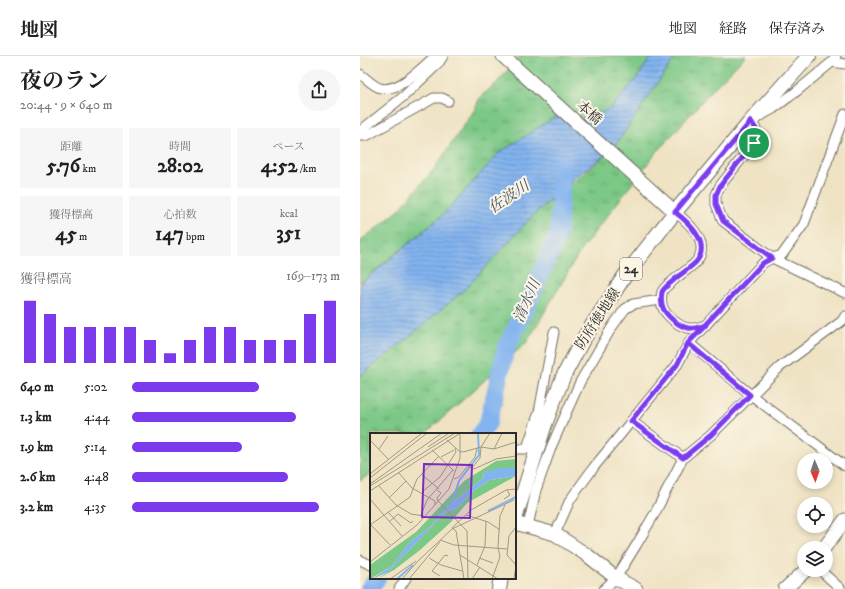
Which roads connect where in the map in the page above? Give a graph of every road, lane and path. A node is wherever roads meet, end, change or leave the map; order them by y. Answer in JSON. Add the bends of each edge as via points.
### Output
{"nodes":[{"id":1,"x":435,"y":56,"type":"edge"},
{"id":2,"x":442,"y":56,"type":"edge"},
{"id":3,"x":503,"y":56,"type":"edge"},
{"id":4,"x":809,"y":56,"type":"edge"},
{"id":5,"x":834,"y":59,"type":"edge"},
{"id":6,"x":845,"y":64,"type":"edge"},
{"id":7,"x":360,"y":74,"type":"edge"},
{"id":8,"x":448,"y":101,"type":"dead end"},
{"id":9,"x":845,"y":114,"type":"edge"},
{"id":10,"x":751,"y":121,"type":"junction"},
{"id":11,"x":360,"y":131,"type":"edge"},
{"id":12,"x":360,"y":136,"type":"edge"},
{"id":13,"x":675,"y":212,"type":"junction"},
{"id":14,"x":772,"y":258,"type":"junction"},
{"id":15,"x":845,"y":293,"type":"edge"},
{"id":16,"x":661,"y":300,"type":"junction"},
{"id":17,"x":845,"y":316,"type":"edge"},
{"id":18,"x":706,"y":325,"type":"junction"},
{"id":19,"x":554,"y":332,"type":"dead end"},
{"id":20,"x":688,"y":343,"type":"junction"},
{"id":21,"x":750,"y":395,"type":"junction"},
{"id":22,"x":631,"y":421,"type":"junction"},
{"id":23,"x":516,"y":449,"type":"edge"},
{"id":24,"x":532,"y":449,"type":"junction"},
{"id":25,"x":683,"y":458,"type":"junction"},
{"id":26,"x":845,"y":466,"type":"edge"},
{"id":27,"x":516,"y":515,"type":"edge"},
{"id":28,"x":845,"y":520,"type":"edge"},
{"id":29,"x":521,"y":525,"type":"edge"},
{"id":30,"x":555,"y":534,"type":"junction"},
{"id":31,"x":829,"y":541,"type":"edge"},
{"id":32,"x":798,"y":577,"type":"edge"},
{"id":33,"x":828,"y":577,"type":"edge"},
{"id":34,"x":616,"y":578,"type":"junction"},
{"id":35,"x":404,"y":579,"type":"edge"},
{"id":36,"x":501,"y":579,"type":"edge"},
{"id":37,"x":399,"y":589,"type":"edge"},
{"id":38,"x":499,"y":589,"type":"edge"},
{"id":39,"x":604,"y":589,"type":"edge"},
{"id":40,"x":636,"y":589,"type":"edge"},
{"id":41,"x":785,"y":589,"type":"edge"},
{"id":42,"x":841,"y":589,"type":"edge"}],
"edges":[{"from":1,"to":7,"type":"street","via":[[402,83],[388,88],[380,88]]},
{"from":2,"to":11,"type":"street","via":[[438,64],[404,96]]},
{"from":3,"to":13,"type":"street","name":"本橋"},
{"from":4,"to":10,"type":"main road","name":"防府徳地線","number":"24"},
{"from":5,"to":6,"type":"street"},
{"from":5,"to":10,"type":"street","via":[[773,109]]},
{"from":8,"to":12,"type":"street","via":[[434,98],[366,136]]},
{"from":9,"to":14,"type":"street","via":[[804,224],[782,255]]},
{"from":10,"to":13,"type":"main road","name":"防府徳地線","number":"24"},
{"from":10,"to":14,"type":"street","via":[[756,129],[754,143],[720,186],[716,204],[723,221]]},
{"from":13,"to":16,"type":"street","via":[[696,232],[700,242],[700,253],[696,261],[663,291]]},
{"from":13,"to":24,"type":"main road","name":"防府徳地線","number":"24","via":[[624,277],[582,341],[563,377]]},
{"from":14,"to":15,"type":"street"},
{"from":14,"to":18,"type":"street","via":[[763,263]]},
{"from":16,"to":18,"type":"street","via":[[664,310],[671,318],[686,328]]},
{"from":16,"to":29,"type":"street","via":[[633,304],[625,309],[612,327],[580,382]]},
{"from":17,"to":21,"type":"street","via":[[780,367]]},
{"from":18,"to":20,"type":"street"},
{"from":19,"to":24,"type":"street"},
{"from":20,"to":21,"type":"street"},
{"from":20,"to":22,"type":"street","via":[[677,365]]},
{"from":21,"to":25,"type":"street","via":[[711,435]]},
{"from":21,"to":26,"type":"street"},
{"from":22,"to":25,"type":"street"},
{"from":22,"to":30,"type":"street","via":[[570,500]]},
{"from":23,"to":24,"type":"street"},
{"from":24,"to":27,"type":"main road","name":"防府徳地線","number":"24"},
{"from":25,"to":34,"type":"street","via":[[655,513]]},
{"from":28,"to":31,"type":"street"},
{"from":29,"to":30,"type":"street"},
{"from":30,"to":34,"type":"street"},
{"from":32,"to":41,"type":"street"},
{"from":33,"to":42,"type":"street"},
{"from":34,"to":39,"type":"street"},
{"from":34,"to":40,"type":"street"},
{"from":35,"to":37,"type":"street"},
{"from":36,"to":38,"type":"main road"}]}
